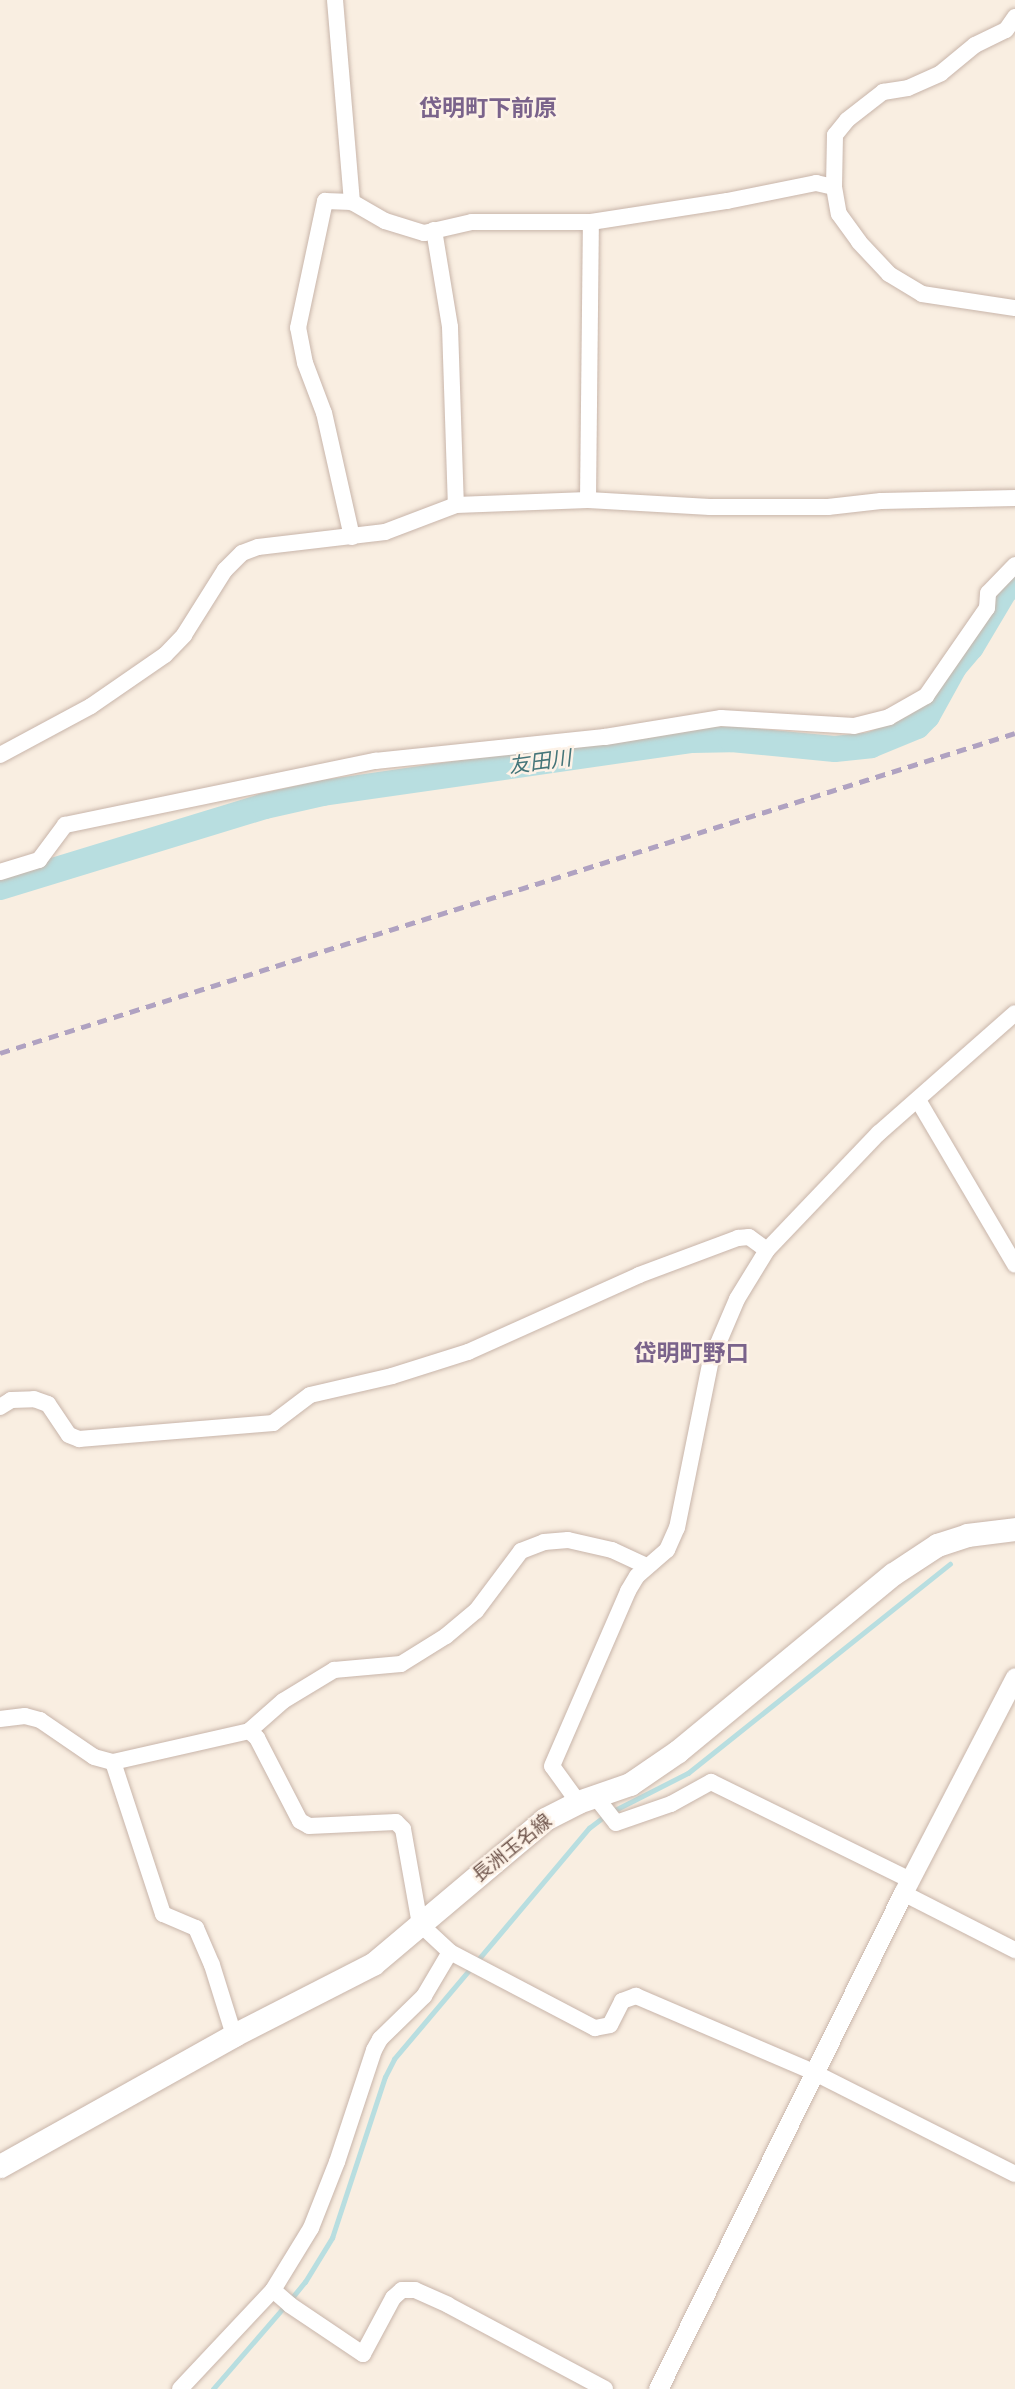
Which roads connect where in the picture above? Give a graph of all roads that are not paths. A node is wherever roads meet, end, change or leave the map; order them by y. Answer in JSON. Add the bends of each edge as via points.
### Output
{"nodes":[{"id":1,"x":335,"y":0,"type":"edge"},
{"id":2,"x":1015,"y":17,"type":"edge"},
{"id":3,"x":834,"y":187,"type":"junction"},
{"id":4,"x":352,"y":202,"type":"junction"},
{"id":5,"x":591,"y":222,"type":"junction"},
{"id":6,"x":434,"y":230,"type":"junction"},
{"id":7,"x":1015,"y":307,"type":"edge"},
{"id":8,"x":1015,"y":498,"type":"edge"},
{"id":9,"x":588,"y":500,"type":"junction"},
{"id":10,"x":456,"y":505,"type":"junction"},
{"id":11,"x":352,"y":537,"type":"junction"},
{"id":12,"x":1015,"y":565,"type":"edge"},
{"id":13,"x":0,"y":755,"type":"edge"},
{"id":14,"x":0,"y":872,"type":"edge"},
{"id":15,"x":1015,"y":1013,"type":"edge"},
{"id":16,"x":918,"y":1100,"type":"junction"},
{"id":17,"x":767,"y":1250,"type":"junction"},
{"id":18,"x":1015,"y":1265,"type":"edge"},
{"id":19,"x":0,"y":1407,"type":"edge"},
{"id":20,"x":1015,"y":1528,"type":"edge"},
{"id":21,"x":647,"y":1566,"type":"junction"},
{"id":22,"x":1015,"y":1677,"type":"edge"},
{"id":23,"x":0,"y":1719,"type":"edge"},
{"id":24,"x":249,"y":1731,"type":"junction"},
{"id":25,"x":113,"y":1762,"type":"junction"},
{"id":26,"x":598,"y":1806,"type":"junction"},
{"id":27,"x":907,"y":1886,"type":"junction"},
{"id":28,"x":419,"y":1924,"type":"junction"},
{"id":29,"x":1015,"y":1950,"type":"edge"},
{"id":30,"x":450,"y":1952,"type":"junction"},
{"id":31,"x":234,"y":2035,"type":"junction"},
{"id":32,"x":813,"y":2072,"type":"junction"},
{"id":33,"x":0,"y":2166,"type":"edge"},
{"id":34,"x":1015,"y":2174,"type":"edge"},
{"id":35,"x":282,"y":2298,"type":"junction"},
{"id":36,"x":180,"y":2389,"type":"edge"},
{"id":37,"x":605,"y":2389,"type":"edge"},
{"id":38,"x":658,"y":2389,"type":"edge"}],
"edges":[{"from":1,"to":4,"type":"street"},
{"from":2,"to":3,"type":"street","via":[[1006,30],[975,45],[941,72],[908,88],[883,92],[847,120],[835,135]]},
{"from":3,"to":5,"type":"street","via":[[816,183]]},
{"from":3,"to":7,"type":"street","via":[[839,214],[889,274],[922,293]]},
{"from":4,"to":6,"type":"street","via":[[385,221],[424,233]]},
{"from":4,"to":11,"type":"street","via":[[324,201],[298,328],[324,414]]},
{"from":5,"to":6,"type":"street","via":[[472,222]]},
{"from":5,"to":9,"type":"street"},
{"from":6,"to":10,"type":"street","via":[[450,327]]},
{"from":8,"to":9,"type":"street","via":[[828,507]]},
{"from":9,"to":10,"type":"street"},
{"from":10,"to":11,"type":"street","via":[[385,532]]},
{"from":11,"to":13,"type":"street","via":[[258,547],[242,553],[165,655],[91,706]]},
{"from":12,"to":14,"type":"street","via":[[988,593],[987,608],[926,696],[889,717],[854,726],[720,718],[605,737],[375,761],[65,825],[39,860]]},
{"from":15,"to":16,"type":"street"},
{"from":16,"to":17,"type":"street","via":[[879,1133]]},
{"from":16,"to":18,"type":"street"},
{"from":17,"to":19,"type":"street","via":[[749,1237],[738,1237],[639,1275],[468,1352],[310,1395],[273,1423],[79,1439],[69,1435],[48,1404],[11,1400]]},
{"from":17,"to":21,"type":"street","via":[[737,1298],[711,1360],[677,1528],[667,1550]]},
{"from":20,"to":26,"type":"main road","name":"長洲玉名線","via":[[937,1545],[904,1566],[678,1751]]},
{"from":21,"to":24,"type":"street","via":[[612,1550],[568,1540],[544,1542],[521,1551],[476,1611],[446,1636],[401,1664],[334,1670],[283,1701]]},
{"from":21,"to":26,"type":"street","via":[[628,1591],[552,1766]]},
{"from":22,"to":27,"type":"street"},
{"from":23,"to":25,"type":"street","via":[[25,1716],[40,1720],[94,1757]]},
{"from":24,"to":25,"type":"street"},
{"from":24,"to":28,"type":"street","via":[[257,1738],[300,1821],[309,1826],[396,1822],[403,1829]]},
{"from":25,"to":31,"type":"street","via":[[163,1914],[197,1928]]},
{"from":26,"to":27,"type":"street","via":[[616,1823],[671,1804],[711,1782]]},
{"from":26,"to":28,"type":"main road","name":"長洲玉名線","via":[[545,1819]]},
{"from":27,"to":29,"type":"street"},
{"from":27,"to":32,"type":"street"},
{"from":28,"to":30,"type":"street"},
{"from":28,"to":31,"type":"main road","name":"長洲玉名線","via":[[373,1964]]},
{"from":30,"to":32,"type":"street","via":[[595,2028],[610,2025],[622,2001],[636,1996]]},
{"from":30,"to":35,"type":"street","via":[[424,1996],[380,2039]]},
{"from":31,"to":33,"type":"main road","name":"長洲玉名線"},
{"from":32,"to":34,"type":"street"},
{"from":32,"to":38,"type":"street"},
{"from":35,"to":36,"type":"street"},
{"from":35,"to":37,"type":"street","via":[[363,2354],[393,2298],[402,2290],[415,2290]]}]}
